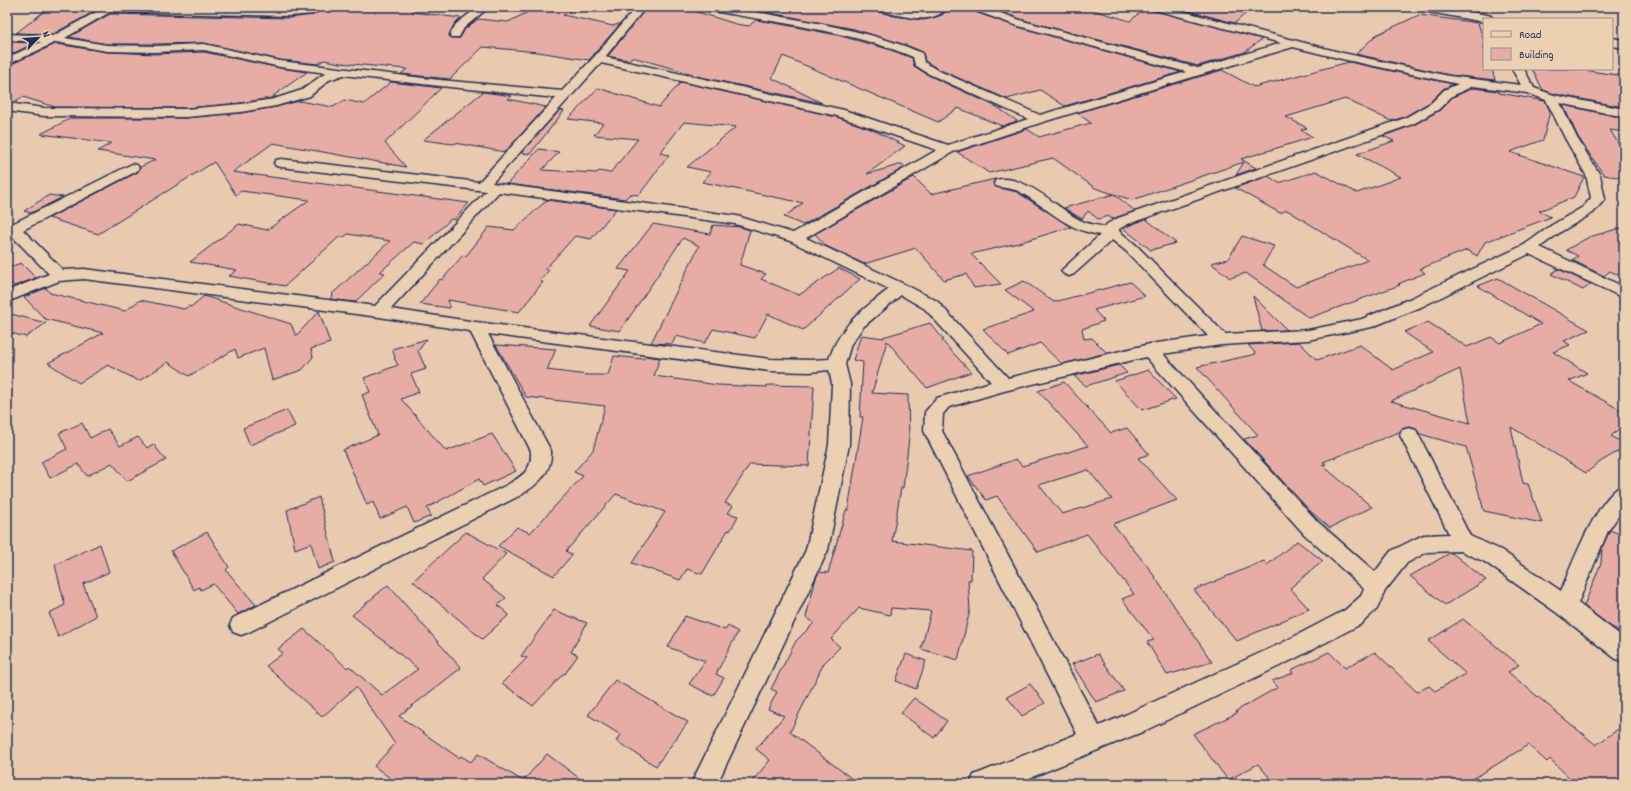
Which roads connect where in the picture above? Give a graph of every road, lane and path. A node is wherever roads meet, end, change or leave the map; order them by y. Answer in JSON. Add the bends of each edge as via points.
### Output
{"nodes":[{"id":1,"x":319,"y":7,"type":"edge"},
{"id":2,"x":484,"y":7,"type":"edge"},
{"id":3,"x":641,"y":7,"type":"edge"},
{"id":4,"x":708,"y":7,"type":"edge"},
{"id":5,"x":876,"y":7,"type":"edge"},
{"id":6,"x":943,"y":7,"type":"edge"},
{"id":7,"x":974,"y":7,"type":"edge"},
{"id":8,"x":1155,"y":7,"type":"edge"},
{"id":9,"x":1424,"y":7,"type":"edge"},
{"id":10,"x":111,"y":8,"type":"edge"},
{"id":11,"x":1444,"y":9,"type":"edge"},
{"id":12,"x":1483,"y":18,"type":"edge"},
{"id":13,"x":455,"y":35,"type":"dead end"},
{"id":14,"x":7,"y":37,"type":"edge"},
{"id":15,"x":55,"y":39,"type":"junction"},
{"id":16,"x":1613,"y":42,"type":"edge"},
{"id":17,"x":1294,"y":43,"type":"junction"},
{"id":18,"x":1624,"y":44,"type":"edge"},
{"id":19,"x":598,"y":59,"type":"junction"},
{"id":20,"x":7,"y":62,"type":"edge"},
{"id":21,"x":1519,"y":70,"type":"edge"},
{"id":22,"x":343,"y":71,"type":"junction"},
{"id":23,"x":1197,"y":71,"type":"junction"},
{"id":24,"x":1471,"y":82,"type":"junction"},
{"id":25,"x":1529,"y":90,"type":"junction"},
{"id":26,"x":566,"y":95,"type":"junction"},
{"id":27,"x":1551,"y":98,"type":"junction"},
{"id":28,"x":7,"y":107,"type":"edge"},
{"id":29,"x":1624,"y":113,"type":"edge"},
{"id":30,"x":1039,"y":119,"type":"junction"},
{"id":31,"x":948,"y":149,"type":"junction"},
{"id":32,"x":281,"y":163,"type":"dead end"},
{"id":33,"x":132,"y":168,"type":"dead end"},
{"id":34,"x":1001,"y":183,"type":"dead end"},
{"id":35,"x":489,"y":187,"type":"junction"},
{"id":36,"x":10,"y":228,"type":"edge"},
{"id":37,"x":1112,"y":232,"type":"junction"},
{"id":38,"x":795,"y":238,"type":"junction"},
{"id":39,"x":1529,"y":248,"type":"junction"},
{"id":40,"x":1069,"y":271,"type":"dead end"},
{"id":41,"x":59,"y":275,"type":"junction"},
{"id":42,"x":900,"y":288,"type":"junction"},
{"id":43,"x":1624,"y":293,"type":"edge"},
{"id":44,"x":7,"y":297,"type":"edge"},
{"id":45,"x":379,"y":312,"type":"junction"},
{"id":46,"x":476,"y":327,"type":"junction"},
{"id":47,"x":1221,"y":340,"type":"junction"},
{"id":48,"x":1150,"y":350,"type":"junction"},
{"id":49,"x":836,"y":364,"type":"junction"},
{"id":50,"x":1004,"y":385,"type":"junction"},
{"id":51,"x":1409,"y":435,"type":"dead end"},
{"id":52,"x":1624,"y":493,"type":"edge"},
{"id":53,"x":1463,"y":542,"type":"junction"},
{"id":54,"x":1376,"y":586,"type":"junction"},
{"id":55,"x":1565,"y":606,"type":"junction"},
{"id":56,"x":241,"y":625,"type":"dead end"},
{"id":57,"x":1624,"y":652,"type":"edge"},
{"id":58,"x":1093,"y":740,"type":"junction"},
{"id":59,"x":704,"y":784,"type":"edge"},
{"id":60,"x":983,"y":784,"type":"edge"}],
"edges":[{"from":1,"to":10,"type":"street","via":[[309,12],[289,13]]},
{"from":2,"to":13,"type":"street","via":[[460,26]]},
{"from":3,"to":19,"type":"street"},
{"from":4,"to":30,"type":"street","via":[[866,37],[905,49],[918,55],[919,63],[933,72]]},
{"from":5,"to":6,"type":"street","via":[[926,16]]},
{"from":7,"to":23,"type":"street","via":[[1019,23]]},
{"from":8,"to":17,"type":"street"},
{"from":9,"to":11,"type":"street"},
{"from":10,"to":15,"type":"street"},
{"from":11,"to":12,"type":"street"},
{"from":14,"to":15,"type":"street"},
{"from":15,"to":20,"type":"street"},
{"from":15,"to":22,"type":"street","via":[[107,48],[204,47],[280,64]]},
{"from":16,"to":18,"type":"street"},
{"from":17,"to":23,"type":"street"},
{"from":17,"to":24,"type":"street","via":[[1342,56]]},
{"from":19,"to":26,"type":"street"},
{"from":19,"to":31,"type":"street","via":[[840,113]]},
{"from":21,"to":25,"type":"street"},
{"from":22,"to":26,"type":"street"},
{"from":22,"to":28,"type":"street","via":[[325,78],[306,93],[276,102],[241,108],[186,113],[44,112]]},
{"from":23,"to":30,"type":"street"},
{"from":24,"to":25,"type":"street"},
{"from":24,"to":37,"type":"street","via":[[1448,94],[1435,106],[1409,121],[1123,222],[1112,227]]},
{"from":25,"to":27,"type":"street"},
{"from":26,"to":35,"type":"street"},
{"from":27,"to":29,"type":"street"},
{"from":27,"to":39,"type":"street","via":[[1593,175],[1598,199],[1588,210]]},
{"from":30,"to":31,"type":"street"},
{"from":31,"to":38,"type":"street"},
{"from":32,"to":35,"type":"street"},
{"from":33,"to":36,"type":"street"},
{"from":34,"to":37,"type":"street","via":[[1020,187],[1073,222],[1090,229]]},
{"from":35,"to":38,"type":"street","via":[[737,220]]},
{"from":35,"to":45,"type":"street"},
{"from":36,"to":41,"type":"street"},
{"from":37,"to":40,"type":"street"},
{"from":37,"to":47,"type":"street","via":[[1131,248]]},
{"from":38,"to":42,"type":"street"},
{"from":39,"to":43,"type":"street"},
{"from":39,"to":47,"type":"street","via":[[1415,304],[1366,323],[1308,335]]},
{"from":41,"to":44,"type":"street"},
{"from":41,"to":45,"type":"street","via":[[72,273],[116,277]]},
{"from":42,"to":49,"type":"street","via":[[857,323],[843,343]]},
{"from":42,"to":50,"type":"street","via":[[931,305]]},
{"from":45,"to":46,"type":"street"},
{"from":46,"to":49,"type":"street","via":[[770,365]]},
{"from":46,"to":56,"type":"street","via":[[541,451],[542,462],[538,472],[514,490]]},
{"from":47,"to":48,"type":"street"},
{"from":48,"to":50,"type":"street"},
{"from":48,"to":54,"type":"street","via":[[1311,528]]},
{"from":49,"to":59,"type":"street","via":[[841,384],[839,445],[817,550]]},
{"from":50,"to":58,"type":"street","via":[[943,402],[934,412],[933,431]]},
{"from":51,"to":53,"type":"street"},
{"from":52,"to":55,"type":"street","via":[[1599,527]]},
{"from":53,"to":54,"type":"street","via":[[1424,544],[1398,557]]},
{"from":53,"to":55,"type":"street","via":[[1493,556]]},
{"from":54,"to":58,"type":"street","via":[[1369,602],[1353,617],[1288,651],[1133,724]]},
{"from":55,"to":57,"type":"street"},
{"from":58,"to":60,"type":"street"}]}
